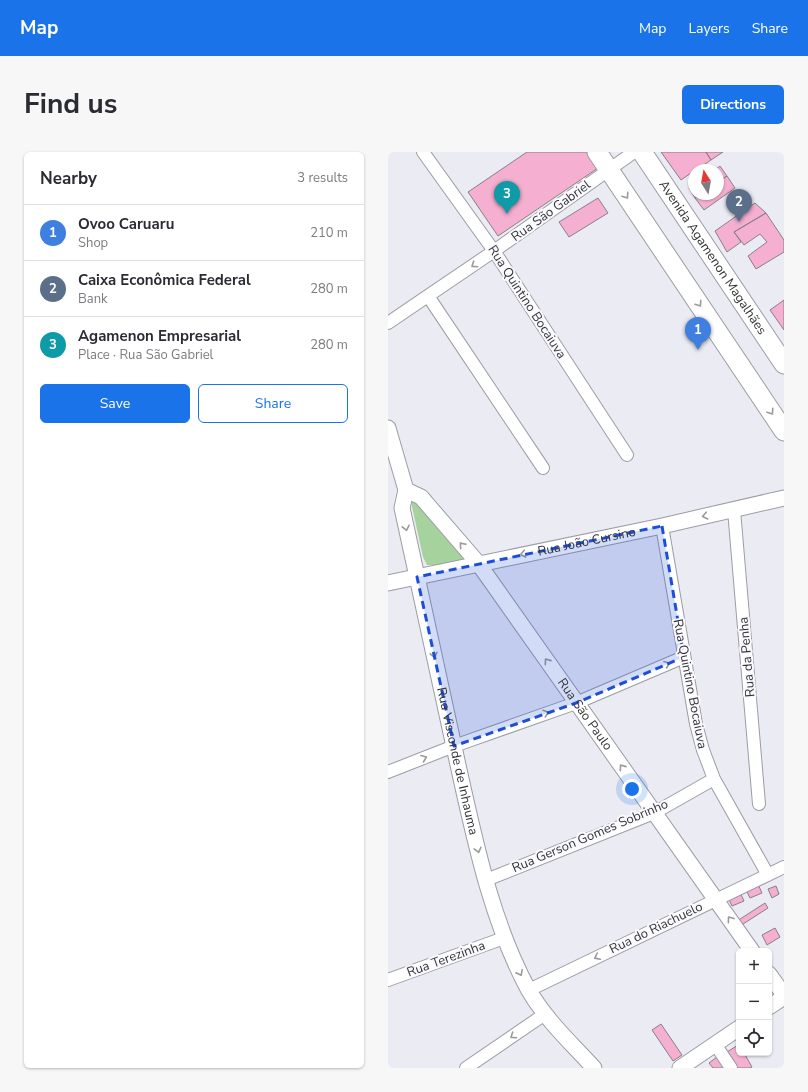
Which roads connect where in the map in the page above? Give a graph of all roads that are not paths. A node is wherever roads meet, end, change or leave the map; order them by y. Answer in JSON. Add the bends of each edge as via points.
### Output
{"nodes":[{"id":1,"x":423,"y":152,"type":"edge"},
{"id":2,"x":596,"y":152,"type":"edge"},
{"id":3,"x":634,"y":152,"type":"edge"},
{"id":4,"x":642,"y":152,"type":"edge"},
{"id":5,"x":608,"y":169,"type":"junction"},
{"id":6,"x":494,"y":251,"type":"junction"},
{"id":7,"x":428,"y":296,"type":"junction"},
{"id":8,"x":388,"y":323,"type":"edge"},
{"id":9,"x":783,"y":360,"type":"edge"},
{"id":10,"x":388,"y":428,"type":"edge"},
{"id":11,"x":784,"y":431,"type":"edge"},
{"id":12,"x":627,"y":455,"type":"dead end"},
{"id":13,"x":543,"y":468,"type":"dead end"},
{"id":14,"x":406,"y":490,"type":"junction"},
{"id":15,"x":784,"y":498,"type":"edge"},
{"id":16,"x":734,"y":510,"type":"junction"},
{"id":17,"x":662,"y":526,"type":"junction"},
{"id":18,"x":478,"y":564,"type":"junction"},
{"id":19,"x":417,"y":577,"type":"junction"},
{"id":20,"x":388,"y":583,"type":"edge"},
{"id":21,"x":684,"y":657,"type":"junction"},
{"id":22,"x":576,"y":703,"type":"junction"},
{"id":23,"x":454,"y":746,"type":"junction"},
{"id":24,"x":388,"y":772,"type":"edge"},
{"id":25,"x":714,"y":778,"type":"junction"},
{"id":26,"x":759,"y":804,"type":"dead end"},
{"id":27,"x":654,"y":813,"type":"junction"},
{"id":28,"x":784,"y":867,"type":"edge"},
{"id":29,"x":768,"y":875,"type":"junction"},
{"id":30,"x":486,"y":880,"type":"junction"},
{"id":31,"x":716,"y":899,"type":"junction"},
{"id":32,"x":504,"y":938,"type":"junction"},
{"id":33,"x":750,"y":948,"type":"edge"},
{"id":34,"x":772,"y":978,"type":"edge"},
{"id":35,"x":388,"y":980,"type":"edge"},
{"id":36,"x":529,"y":990,"type":"junction"},
{"id":37,"x":784,"y":996,"type":"edge"},
{"id":38,"x":772,"y":1005,"type":"edge"},
{"id":39,"x":545,"y":1014,"type":"junction"},
{"id":40,"x":736,"y":1030,"type":"edge"},
{"id":41,"x":715,"y":1044,"type":"junction"},
{"id":42,"x":466,"y":1068,"type":"edge"},
{"id":43,"x":594,"y":1068,"type":"edge"},
{"id":44,"x":680,"y":1068,"type":"edge"},
{"id":45,"x":731,"y":1068,"type":"edge"}],
"edges":[{"from":1,"to":6,"type":"street","name":"Rua Quintino Bocaiuva"},
{"from":2,"to":5,"type":"main road"},
{"from":3,"to":5,"type":"street","name":"Rua São Gabriel"},
{"from":4,"to":9,"type":"main road","name":"Avenida Agamenon Magalhães"},
{"from":5,"to":6,"type":"street","name":"Rua São Gabriel"},
{"from":5,"to":11,"type":"main road","one_way":true},
{"from":6,"to":7,"type":"street","name":"Rua São Gabriel","one_way":true},
{"from":6,"to":12,"type":"street","name":"Rua Quintino Bocaiuva"},
{"from":7,"to":8,"type":"street","name":"Rua São Gabriel"},
{"from":7,"to":13,"type":"street"},
{"from":10,"to":14,"type":"street","name":"Rua Visconde de Inhauma"},
{"from":18,"to":14,"type":"street","name":"Rua São Paulo","one_way":true,"via":[[421,497]]},
{"from":14,"to":19,"type":"street","name":"Rua Visconde de Inhauma","one_way":true,"via":[[402,508]]},
{"from":15,"to":16,"type":"street","name":"Rua João Cursino"},
{"from":16,"to":17,"type":"street","name":"Rua João Cursino","one_way":true},
{"from":16,"to":26,"type":"street","name":"Rua da Penha"},
{"from":17,"to":18,"type":"street","name":"Rua João Cursino","one_way":true},
{"from":17,"to":21,"type":"street","name":"Rua Quintino Bocaiuva"},
{"from":18,"to":19,"type":"street","name":"Rua João Cursino"},
{"from":22,"to":18,"type":"street","name":"Rua São Paulo","one_way":true},
{"from":19,"to":20,"type":"street","name":"Rua João Cursino"},
{"from":19,"to":23,"type":"street","name":"Rua Visconde de Inhauma","one_way":true},
{"from":22,"to":21,"type":"street","one_way":true},
{"from":21,"to":25,"type":"street","name":"Rua Quintino Bocaiuva","via":[[696,724]]},
{"from":23,"to":22,"type":"street","one_way":true},
{"from":27,"to":22,"type":"street","name":"Rua São Paulo","one_way":true},
{"from":24,"to":23,"type":"street","one_way":true},
{"from":23,"to":30,"type":"street","name":"Rua Visconde de Inhauma","one_way":true},
{"from":25,"to":27,"type":"street","name":"Rua Gerson Gomes Sobrinho"},
{"from":25,"to":29,"type":"street","name":"Rua Quintino Bocaiuva"},
{"from":27,"to":30,"type":"street","name":"Rua Gerson Gomes Sobrinho"},
{"from":27,"to":31,"type":"street","name":"Rua São Paulo"},
{"from":28,"to":29,"type":"street","name":"Rua do Riachuelo"},
{"from":29,"to":31,"type":"street","name":"Rua do Riachuelo"},
{"from":30,"to":32,"type":"street","name":"Rua Visconde de Inhauma"},
{"from":33,"to":31,"type":"street","name":"Rua São Paulo","one_way":true},
{"from":31,"to":36,"type":"street","name":"Rua do Riachuelo","one_way":true},
{"from":32,"to":35,"type":"street","name":"Rua Terezinha"},
{"from":32,"to":36,"type":"street","name":"Rua Visconde de Inhauma","one_way":true},
{"from":34,"to":37,"type":"street"},
{"from":36,"to":39,"type":"street","name":"Rua Visconde de Inhauma"},
{"from":37,"to":38,"type":"street"},
{"from":39,"to":42,"type":"street","one_way":true},
{"from":39,"to":43,"type":"street","name":"Rua Visconde de Inhauma"},
{"from":40,"to":41,"type":"street"},
{"from":41,"to":44,"type":"street"},
{"from":41,"to":45,"type":"street"}]}
